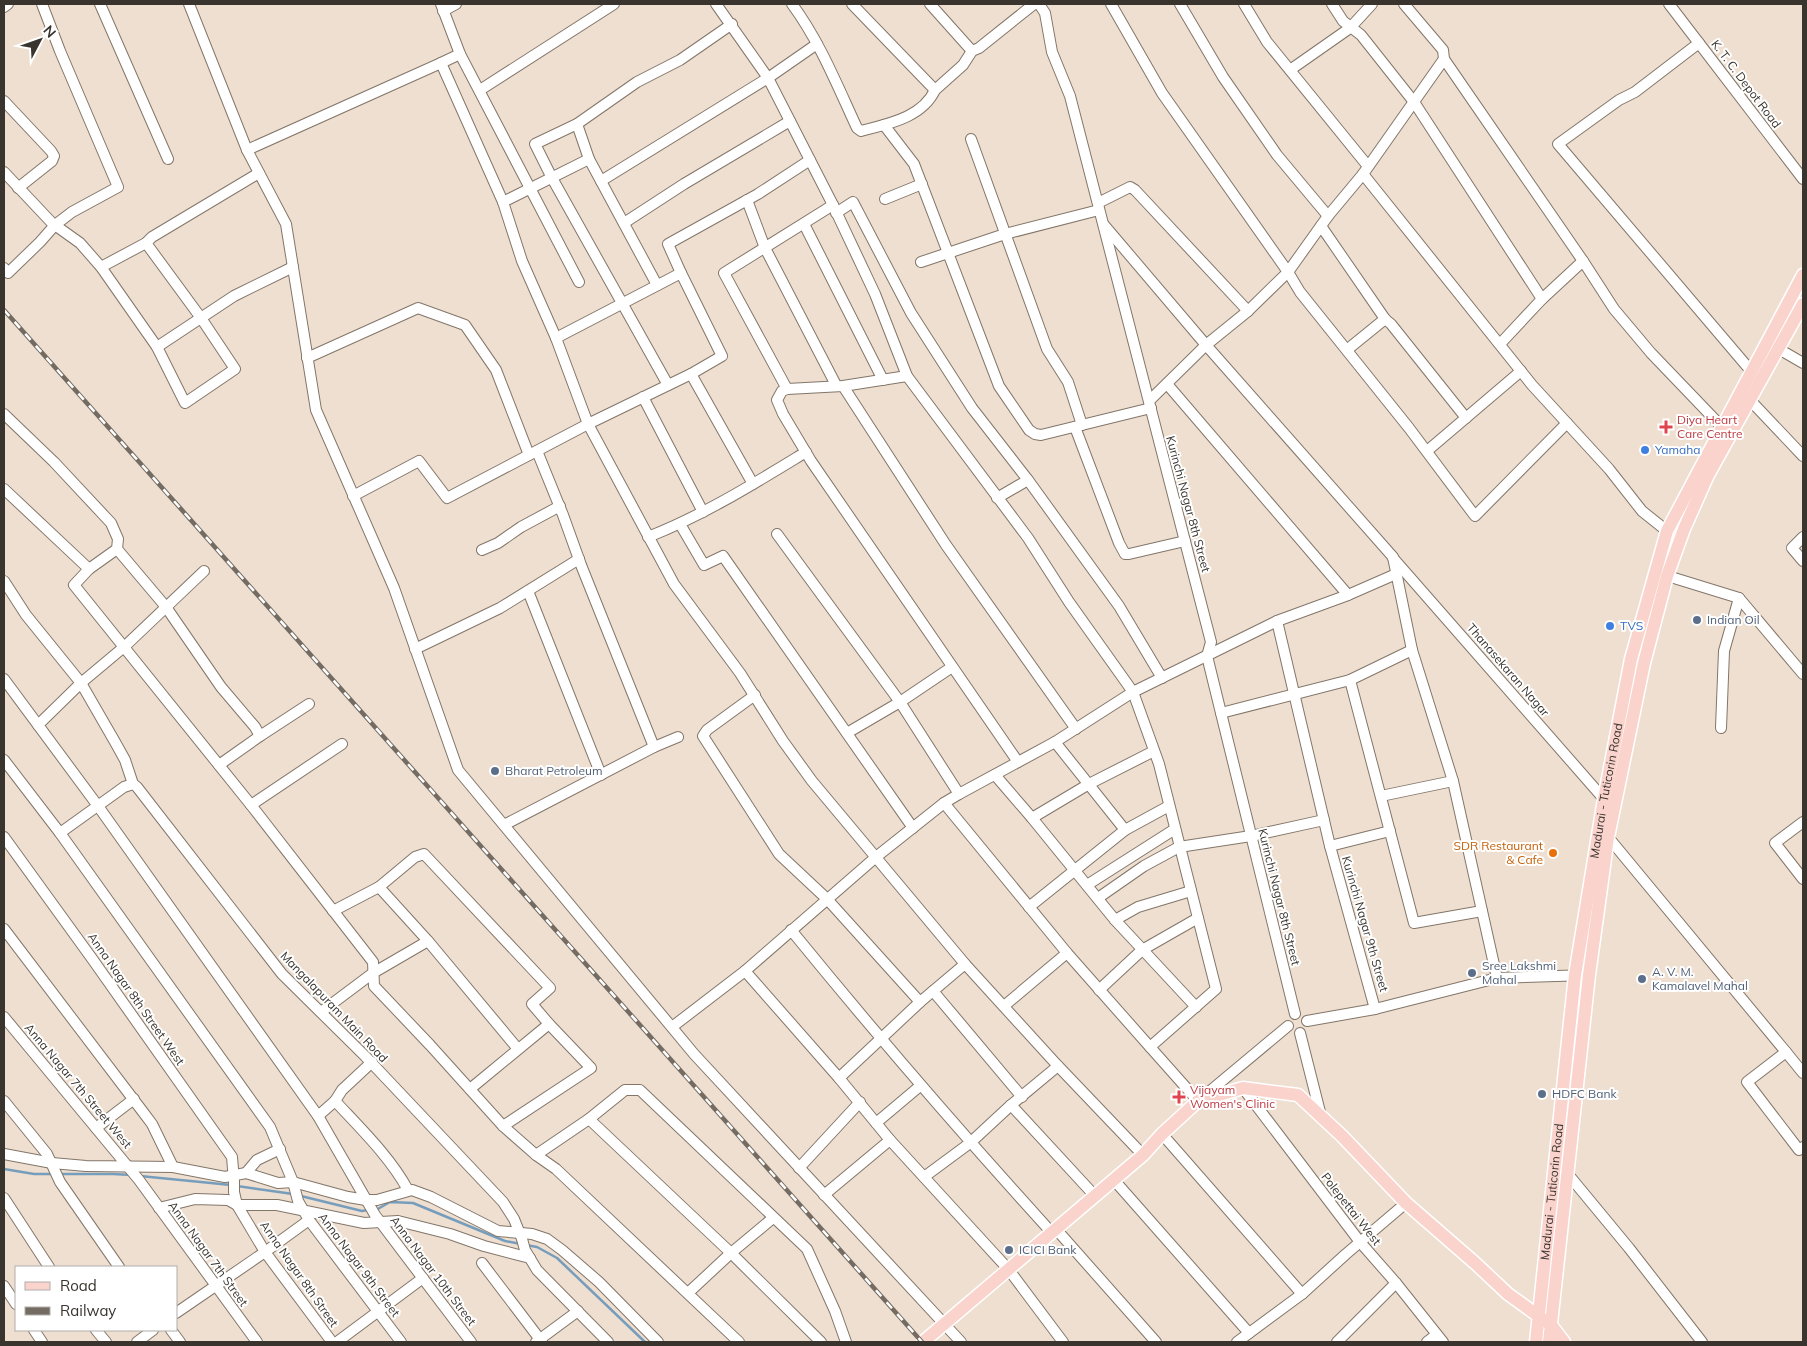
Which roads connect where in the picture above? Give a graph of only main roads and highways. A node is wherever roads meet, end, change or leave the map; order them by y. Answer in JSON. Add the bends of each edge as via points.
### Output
{"nodes":[{"id":1,"x":1803,"y":274,"type":"edge"},
{"id":2,"x":1803,"y":304,"type":"edge"},
{"id":3,"x":1661,"y":574,"type":"junction"},
{"id":4,"x":1538,"y":1316,"type":"junction"},
{"id":5,"x":1551,"y":1325,"type":"junction"},
{"id":6,"x":923,"y":1342,"type":"edge"},
{"id":7,"x":1536,"y":1342,"type":"edge"},
{"id":8,"x":1549,"y":1342,"type":"edge"},
{"id":9,"x":1564,"y":1342,"type":"edge"}],
"edges":[{"from":1,"to":3,"type":"main road","name":"Madurai - Tuticorin Road","via":[[1666,531]]},
{"from":2,"to":3,"type":"main road","name":"Madurai - Tuticorin Road","via":[[1708,475]]},
{"from":3,"to":4,"type":"main road","name":"Madurai - Tuticorin Road","via":[[1631,659],[1604,799],[1575,975]]},
{"from":3,"to":5,"type":"main road","name":"Madurai - Tuticorin Road","via":[[1608,837],[1589,975]]},
{"from":4,"to":5,"type":"main road"},
{"from":4,"to":6,"type":"main road","via":[[1508,1294],[1406,1203],[1298,1095],[1243,1088],[1198,1101],[1143,1155]]},
{"from":4,"to":7,"type":"main road","name":"Madurai - Tuticorin Road"},
{"from":5,"to":8,"type":"main road","name":"Madurai - Tuticorin Road"},
{"from":5,"to":9,"type":"main road"}]}
